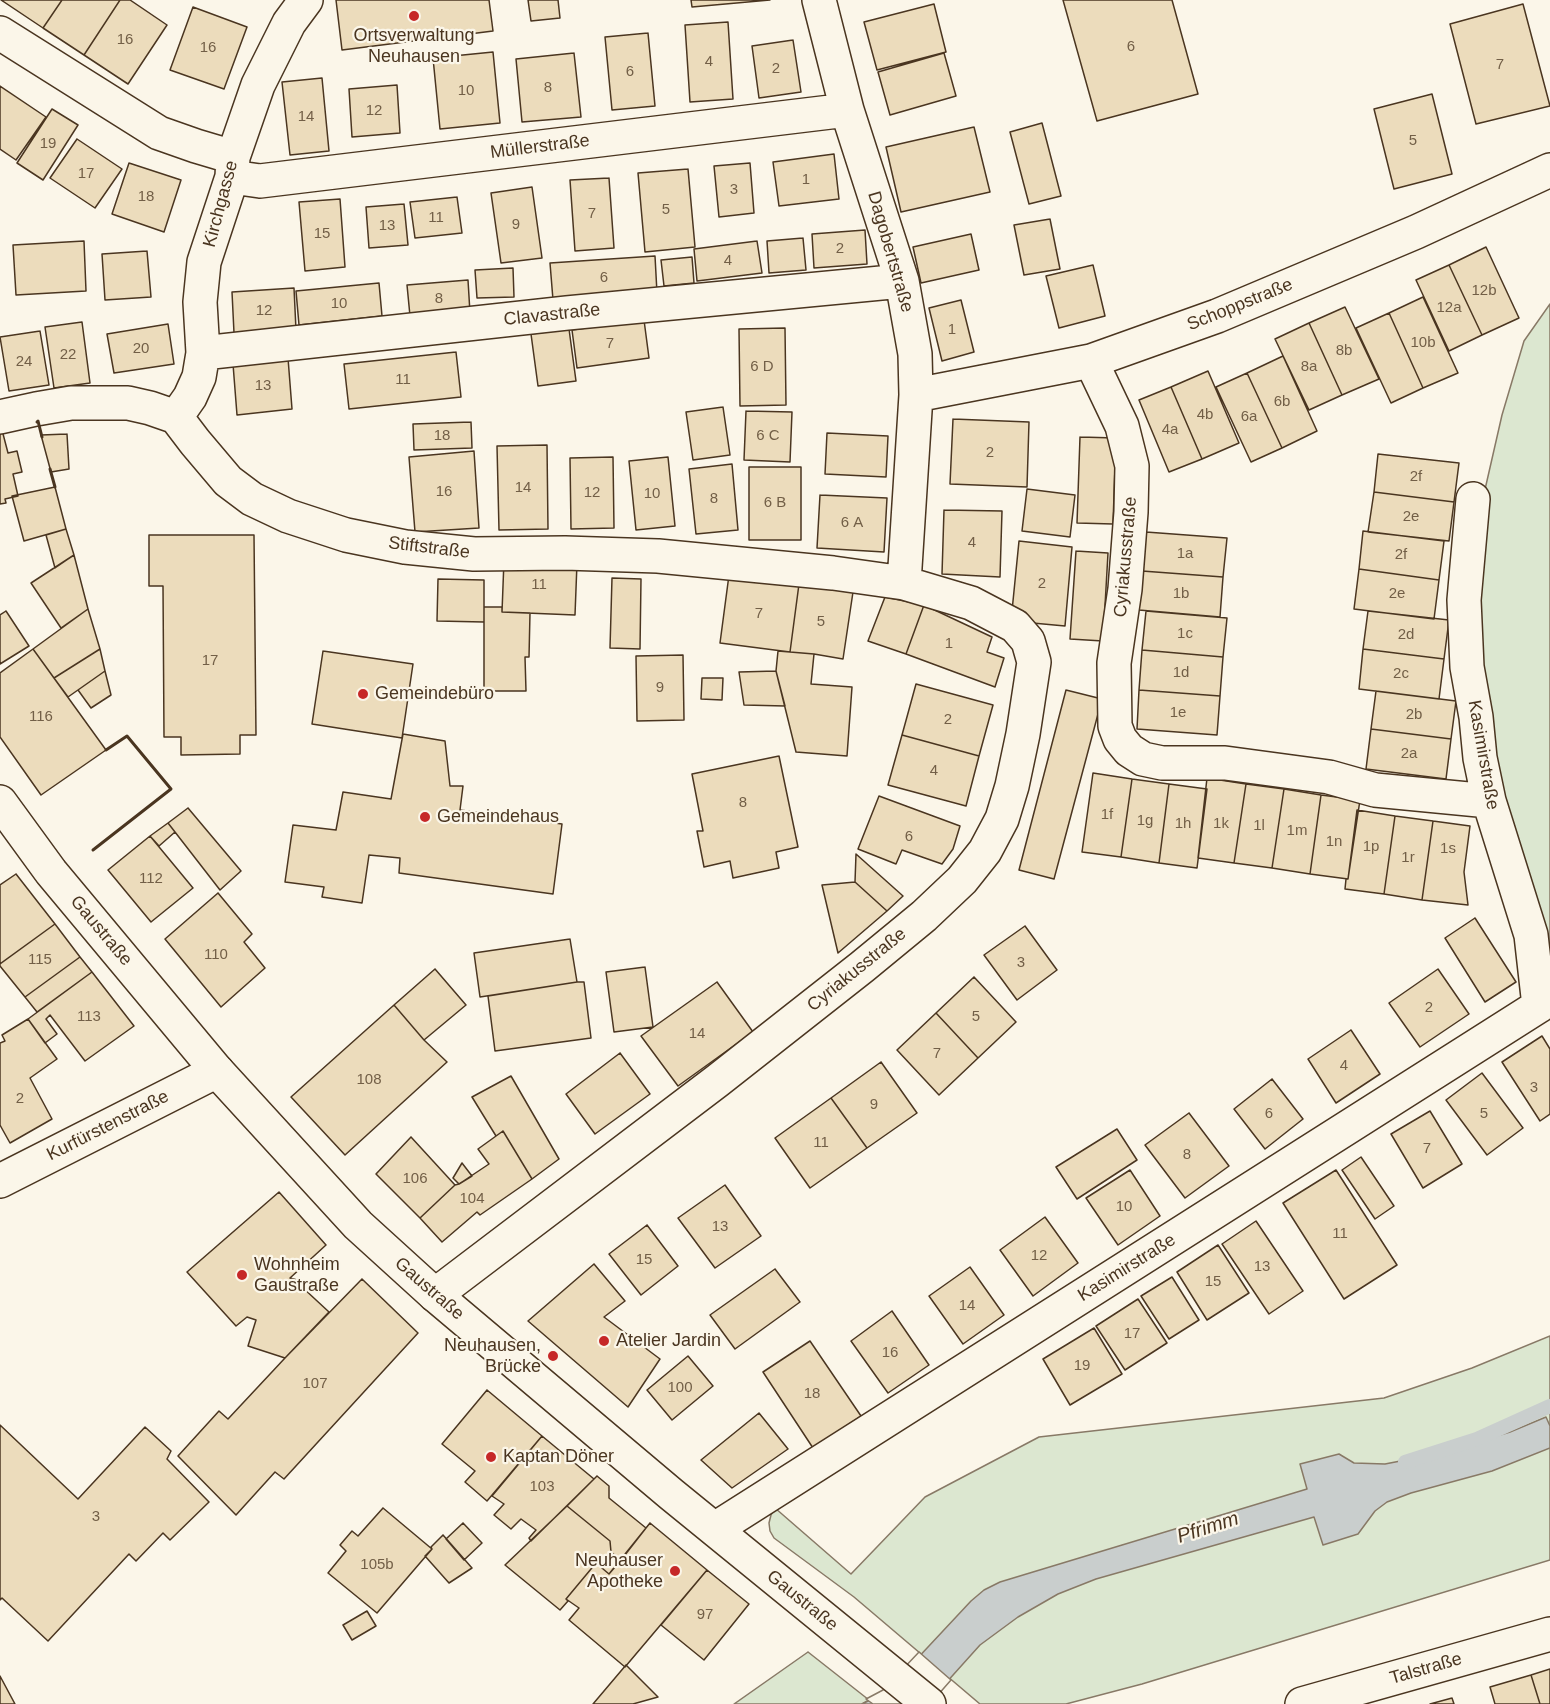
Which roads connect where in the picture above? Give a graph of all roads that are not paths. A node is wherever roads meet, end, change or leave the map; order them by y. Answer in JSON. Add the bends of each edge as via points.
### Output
{"nodes":[{"id":1,"x":306,"y":0,"type":"edge"},
{"id":2,"x":819,"y":0,"type":"edge"},
{"id":3,"x":0,"y":33,"type":"edge"},
{"id":4,"x":848,"y":110,"type":"junction"},
{"id":5,"x":233,"y":167,"type":"junction"},
{"id":6,"x":1550,"y":170,"type":"edge"},
{"id":7,"x":902,"y":281,"type":"junction"},
{"id":8,"x":203,"y":353,"type":"junction"},
{"id":9,"x":1091,"y":361,"type":"junction"},
{"id":10,"x":916,"y":395,"type":"junction"},
{"id":11,"x":0,"y":417,"type":"edge"},
{"id":12,"x":176,"y":417,"type":"junction"},
{"id":13,"x":1473,"y":499,"type":"dead end"},
{"id":14,"x":904,"y":583,"type":"junction"},
{"id":15,"x":1489,"y":801,"type":"junction"},
{"id":16,"x":0,"y":802,"type":"edge"},
{"id":17,"x":1545,"y":1003,"type":"edge"},
{"id":18,"x":217,"y":1071,"type":"junction"},
{"id":19,"x":0,"y":1182,"type":"edge"},
{"id":20,"x":435,"y":1295,"type":"junction"},
{"id":21,"x":714,"y":1529,"type":"junction"},
{"id":22,"x":1550,"y":1634,"type":"edge"},
{"id":23,"x":929,"y":1704,"type":"edge"},
{"id":24,"x":1302,"y":1704,"type":"edge"}],
"edges":[{"from":1,"to":5,"type":"street","name":"Kirchgasse","via":[[252,98]]},
{"from":2,"to":4,"type":"street","name":"Dagobertstraße"},
{"from":3,"to":5,"type":"street","name":"Müllerstraße","via":[[159,133],[195,146]]},
{"from":4,"to":5,"type":"street","name":"Müllerstraße","via":[[260,181]]},
{"from":4,"to":7,"type":"street","name":"Dagobertstraße"},
{"from":5,"to":8,"type":"street","name":"Kirchgasse","via":[[204,262],[200,302]]},
{"from":6,"to":9,"type":"street","name":"Schoppstraße","via":[[1217,316]]},
{"from":7,"to":8,"type":"street","name":"Clavastraße"},
{"from":7,"to":10,"type":"street","name":"Dagobertstraße","via":[[915,354]]},
{"from":8,"to":12,"type":"street","name":"Kirchgasse","via":[[199,377]]},
{"from":9,"to":10,"type":"street","name":"Schoppstraße"},
{"from":9,"to":15,"type":"street","name":"Cyriakusstraße","via":[[1122,426],[1132,466],[1125,589],[1114,663],[1115,726],[1129,750],[1143,759],[1162,763],[1225,763],[1329,777],[1375,790]]},
{"from":10,"to":14,"type":"street","name":"Dagobertstraße"},
{"from":11,"to":12,"type":"street","via":[[71,403],[128,403]]},
{"from":12,"to":14,"type":"street","name":"Stiftstraße","via":[[228,481],[252,499],[288,516],[346,535],[405,547],[474,554],[658,556]]},
{"from":13,"to":15,"type":"street","name":"Kasimirstraße","via":[[1464,600],[1467,666]]},
{"from":14,"to":20,"type":"street","name":"Cyriakusstraße","via":[[971,603],[1015,626],[1028,641],[1034,662],[1023,734],[1002,819],[985,851],[924,916],[862,967]]},
{"from":15,"to":17,"type":"street","name":"Kasimirstraße","via":[[1531,935]]},
{"from":16,"to":18,"type":"street","name":"Gaustraße","via":[[51,872]]},
{"from":17,"to":21,"type":"street","name":"Kasimirstraße"},
{"from":18,"to":19,"type":"street","name":"Kurfürstenstraße"},
{"from":18,"to":20,"type":"street","name":"Gaustraße","via":[[358,1225]]},
{"from":20,"to":21,"type":"street","name":"Gaustraße"},
{"from":21,"to":23,"type":"street","name":"Gaustraße"},
{"from":22,"to":24,"type":"street","name":"Talstraße"}]}
